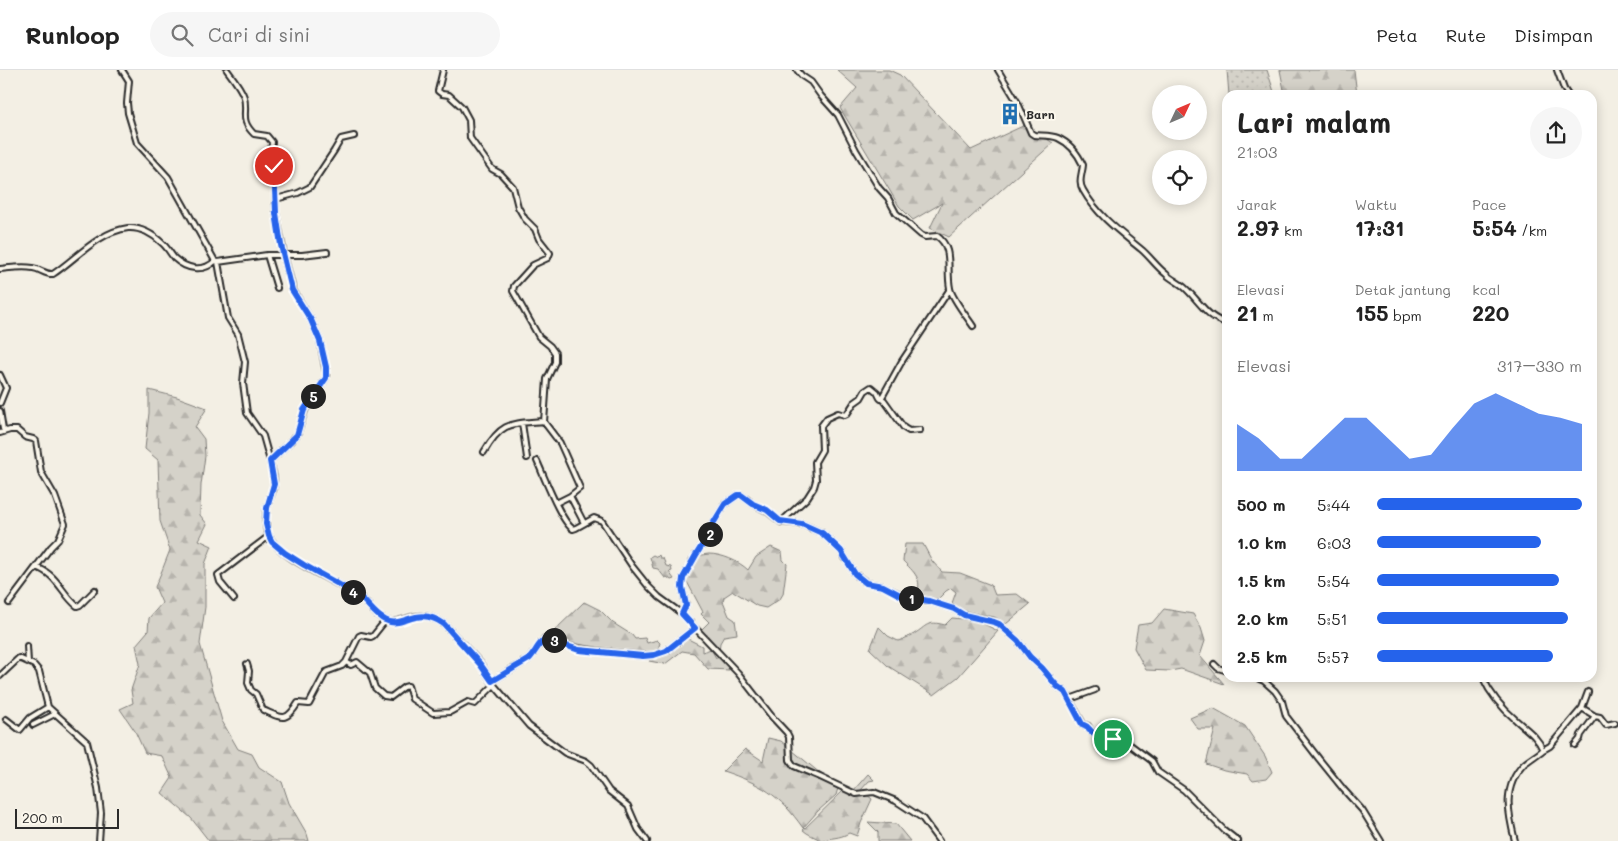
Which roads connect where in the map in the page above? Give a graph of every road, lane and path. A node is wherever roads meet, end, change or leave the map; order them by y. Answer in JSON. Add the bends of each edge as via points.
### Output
{"nodes":[{"id":1,"x":122,"y":70,"type":"edge"},
{"id":2,"x":227,"y":70,"type":"edge"},
{"id":3,"x":443,"y":70,"type":"edge"},
{"id":4,"x":797,"y":70,"type":"edge"},
{"id":5,"x":998,"y":70,"type":"edge"},
{"id":6,"x":1557,"y":70,"type":"edge"},
{"id":7,"x":1565,"y":90,"type":"edge"},
{"id":8,"x":354,"y":136,"type":"dead end"},
{"id":9,"x":276,"y":199,"type":"junction"},
{"id":10,"x":327,"y":252,"type":"dead end"},
{"id":11,"x":284,"y":255,"type":"junction"},
{"id":12,"x":267,"y":256,"type":"junction"},
{"id":13,"x":217,"y":262,"type":"junction"},
{"id":14,"x":0,"y":269,"type":"edge"},
{"id":15,"x":277,"y":288,"type":"dead end"},
{"id":16,"x":950,"y":290,"type":"junction"},
{"id":17,"x":1222,"y":322,"type":"edge"},
{"id":18,"x":973,"y":326,"type":"dead end"},
{"id":19,"x":0,"y":375,"type":"edge"},
{"id":20,"x":881,"y":399,"type":"junction"},
{"id":21,"x":0,"y":402,"type":"edge"},
{"id":22,"x":0,"y":411,"type":"edge"},
{"id":23,"x":544,"y":421,"type":"junction"},
{"id":24,"x":522,"y":423,"type":"junction"},
{"id":25,"x":10,"y":430,"type":"junction"},
{"id":26,"x":920,"y":430,"type":"dead end"},
{"id":27,"x":0,"y":434,"type":"edge"},
{"id":28,"x":484,"y":452,"type":"dead end"},
{"id":29,"x":527,"y":458,"type":"dead end"},
{"id":30,"x":270,"y":461,"type":"junction"},
{"id":31,"x":537,"y":461,"type":"dead end"},
{"id":32,"x":570,"y":496,"type":"junction"},
{"id":33,"x":556,"y":503,"type":"junction"},
{"id":34,"x":781,"y":522,"type":"junction"},
{"id":35,"x":584,"y":523,"type":"junction"},
{"id":36,"x":269,"y":536,"type":"junction"},
{"id":37,"x":36,"y":566,"type":"junction"},
{"id":38,"x":95,"y":590,"type":"dead end"},
{"id":39,"x":234,"y":599,"type":"dead end"},
{"id":40,"x":9,"y":603,"type":"dead end"},
{"id":41,"x":682,"y":614,"type":"junction"},
{"id":42,"x":385,"y":621,"type":"junction"},
{"id":43,"x":695,"y":628,"type":"junction"},
{"id":44,"x":27,"y":646,"type":"dead end"},
{"id":45,"x":28,"y":662,"type":"junction"},
{"id":46,"x":346,"y":662,"type":"junction"},
{"id":47,"x":247,"y":664,"type":"dead end"},
{"id":48,"x":1214,"y":664,"type":"dead end"},
{"id":49,"x":0,"y":669,"type":"edge"},
{"id":50,"x":1222,"y":669,"type":"edge"},
{"id":51,"x":2,"y":674,"type":"edge"},
{"id":52,"x":492,"y":681,"type":"junction"},
{"id":53,"x":1265,"y":682,"type":"edge"},
{"id":54,"x":1485,"y":682,"type":"edge"},
{"id":55,"x":494,"y":685,"type":"junction"},
{"id":56,"x":1095,"y":690,"type":"dead end"},
{"id":57,"x":1588,"y":692,"type":"dead end"},
{"id":58,"x":1070,"y":699,"type":"junction"},
{"id":59,"x":48,"y":707,"type":"junction"},
{"id":60,"x":1582,"y":708,"type":"junction"},
{"id":61,"x":55,"y":714,"type":"junction"},
{"id":62,"x":1595,"y":716,"type":"junction"},
{"id":63,"x":6,"y":719,"type":"dead end"},
{"id":64,"x":1615,"y":723,"type":"dead end"},
{"id":65,"x":33,"y":725,"type":"dead end"},
{"id":66,"x":1575,"y":745,"type":"dead end"},
{"id":67,"x":1543,"y":750,"type":"junction"},
{"id":68,"x":99,"y":841,"type":"edge"},
{"id":69,"x":647,"y":841,"type":"edge"},
{"id":70,"x":939,"y":841,"type":"edge"},
{"id":71,"x":1238,"y":841,"type":"edge"},
{"id":72,"x":1380,"y":841,"type":"edge"},
{"id":73,"x":1515,"y":841,"type":"edge"}],
"edges":[{"from":1,"to":13,"type":"street","via":[[130,81],[128,114],[137,143],[168,177]]},
{"from":2,"to":9,"type":"street","via":[[244,98],[247,126],[254,134],[268,136],[272,142]]},
{"from":3,"to":23,"type":"street","via":[[438,91],[449,95],[462,108],[469,120],[470,138],[492,169],[513,187],[518,209],[550,253],[548,258],[537,262],[522,276],[512,289],[539,337],[555,353],[555,362],[547,379]]},
{"from":4,"to":16,"type":"street","via":[[838,115],[896,213],[919,234],[938,236],[946,245]]},
{"from":5,"to":17,"type":"street","via":[[1031,133],[1057,137],[1076,153],[1083,165],[1081,187],[1103,216]]},
{"from":6,"to":7,"type":"street"},
{"from":8,"to":9,"type":"street","via":[[339,141],[310,187]]},
{"from":9,"to":11,"type":"street"},
{"from":10,"to":11,"type":"street"},
{"from":11,"to":12,"type":"street"},
{"from":11,"to":30,"type":"street","via":[[292,290],[320,341],[326,378],[304,410],[297,435]]},
{"from":12,"to":13,"type":"street"},
{"from":12,"to":15,"type":"street"},
{"from":13,"to":14,"type":"street","via":[[189,268],[157,239],[137,228],[128,228],[105,236],[53,274],[47,275],[32,268]]},
{"from":13,"to":30,"type":"street","via":[[226,313],[238,334],[245,362],[243,383],[247,413],[263,436]]},
{"from":16,"to":18,"type":"street"},
{"from":16,"to":20,"type":"street","via":[[902,361]]},
{"from":19,"to":21,"type":"street","via":[[6,388]]},
{"from":20,"to":26,"type":"street","via":[[904,428]]},
{"from":20,"to":34,"type":"street","via":[[870,387],[847,414],[836,414],[824,421],[821,428],[822,450],[815,462],[815,484],[806,498]]},
{"from":22,"to":25,"type":"street","via":[[3,430]]},
{"from":23,"to":24,"type":"street"},
{"from":23,"to":32,"type":"street","via":[[560,443],[580,488]]},
{"from":24,"to":28,"type":"street","via":[[502,429]]},
{"from":24,"to":29,"type":"street"},
{"from":25,"to":27,"type":"street"},
{"from":25,"to":37,"type":"street","via":[[17,430],[36,442],[41,472],[65,524],[58,540]]},
{"from":30,"to":36,"type":"street","via":[[274,484],[267,508]]},
{"from":31,"to":33,"type":"street"},
{"from":32,"to":33,"type":"street"},
{"from":32,"to":35,"type":"street"},
{"from":33,"to":35,"type":"street","via":[[571,528]]},
{"from":34,"to":41,"type":"street","via":[[741,495],[726,502],[682,582],[686,603]]},
{"from":34,"to":58,"type":"street","via":[[802,524],[822,533],[866,583],[999,624]]},
{"from":35,"to":41,"type":"street","via":[[594,518],[602,521],[648,586]]},
{"from":36,"to":39,"type":"street","via":[[218,575]]},
{"from":36,"to":42,"type":"street","via":[[285,553],[362,598]]},
{"from":37,"to":38,"type":"street","via":[[51,574],[77,606]]},
{"from":37,"to":40,"type":"street"},
{"from":41,"to":43,"type":"street"},
{"from":42,"to":46,"type":"street","via":[[373,636],[359,636]]},
{"from":42,"to":52,"type":"street","via":[[398,622],[417,616],[437,619]]},
{"from":43,"to":52,"type":"street","via":[[666,651],[643,656],[579,650],[546,638],[523,664]]},
{"from":43,"to":70,"type":"street","via":[[788,733],[790,760],[794,766],[847,791],[856,794],[874,792],[896,801],[922,818]]},
{"from":44,"to":45,"type":"street"},
{"from":45,"to":51,"type":"street","via":[[19,658]]},
{"from":45,"to":59,"type":"street","via":[[39,671]]},
{"from":46,"to":47,"type":"street","via":[[326,672],[310,704],[298,703],[285,718],[263,710],[248,683]]},
{"from":46,"to":55,"type":"street","via":[[351,665],[357,662],[367,670],[373,686],[384,696],[391,697],[408,686],[412,699],[433,713],[450,712],[470,702],[475,704]]},
{"from":48,"to":50,"type":"street"},
{"from":49,"to":51,"type":"street"},
{"from":52,"to":55,"type":"street"},
{"from":53,"to":72,"type":"street","via":[[1282,701],[1286,716],[1319,760],[1362,810]]},
{"from":54,"to":67,"type":"street","via":[[1496,699],[1533,734]]},
{"from":55,"to":69,"type":"street","via":[[529,726],[565,753],[592,764],[609,791],[628,806]]},
{"from":56,"to":58,"type":"street"},
{"from":57,"to":60,"type":"street"},
{"from":58,"to":71,"type":"street","via":[[1082,724],[1099,736],[1128,743],[1152,761],[1158,772],[1184,790]]},
{"from":59,"to":61,"type":"street"},
{"from":59,"to":63,"type":"street","via":[[30,718],[20,730]]},
{"from":60,"to":62,"type":"street"},
{"from":60,"to":67,"type":"street"},
{"from":61,"to":65,"type":"street"},
{"from":61,"to":68,"type":"street","via":[[86,742],[98,788],[101,813]]},
{"from":62,"to":64,"type":"street","via":[[1607,725]]},
{"from":62,"to":66,"type":"street"},
{"from":67,"to":73,"type":"street","via":[[1524,764],[1509,791],[1508,808]]}]}
